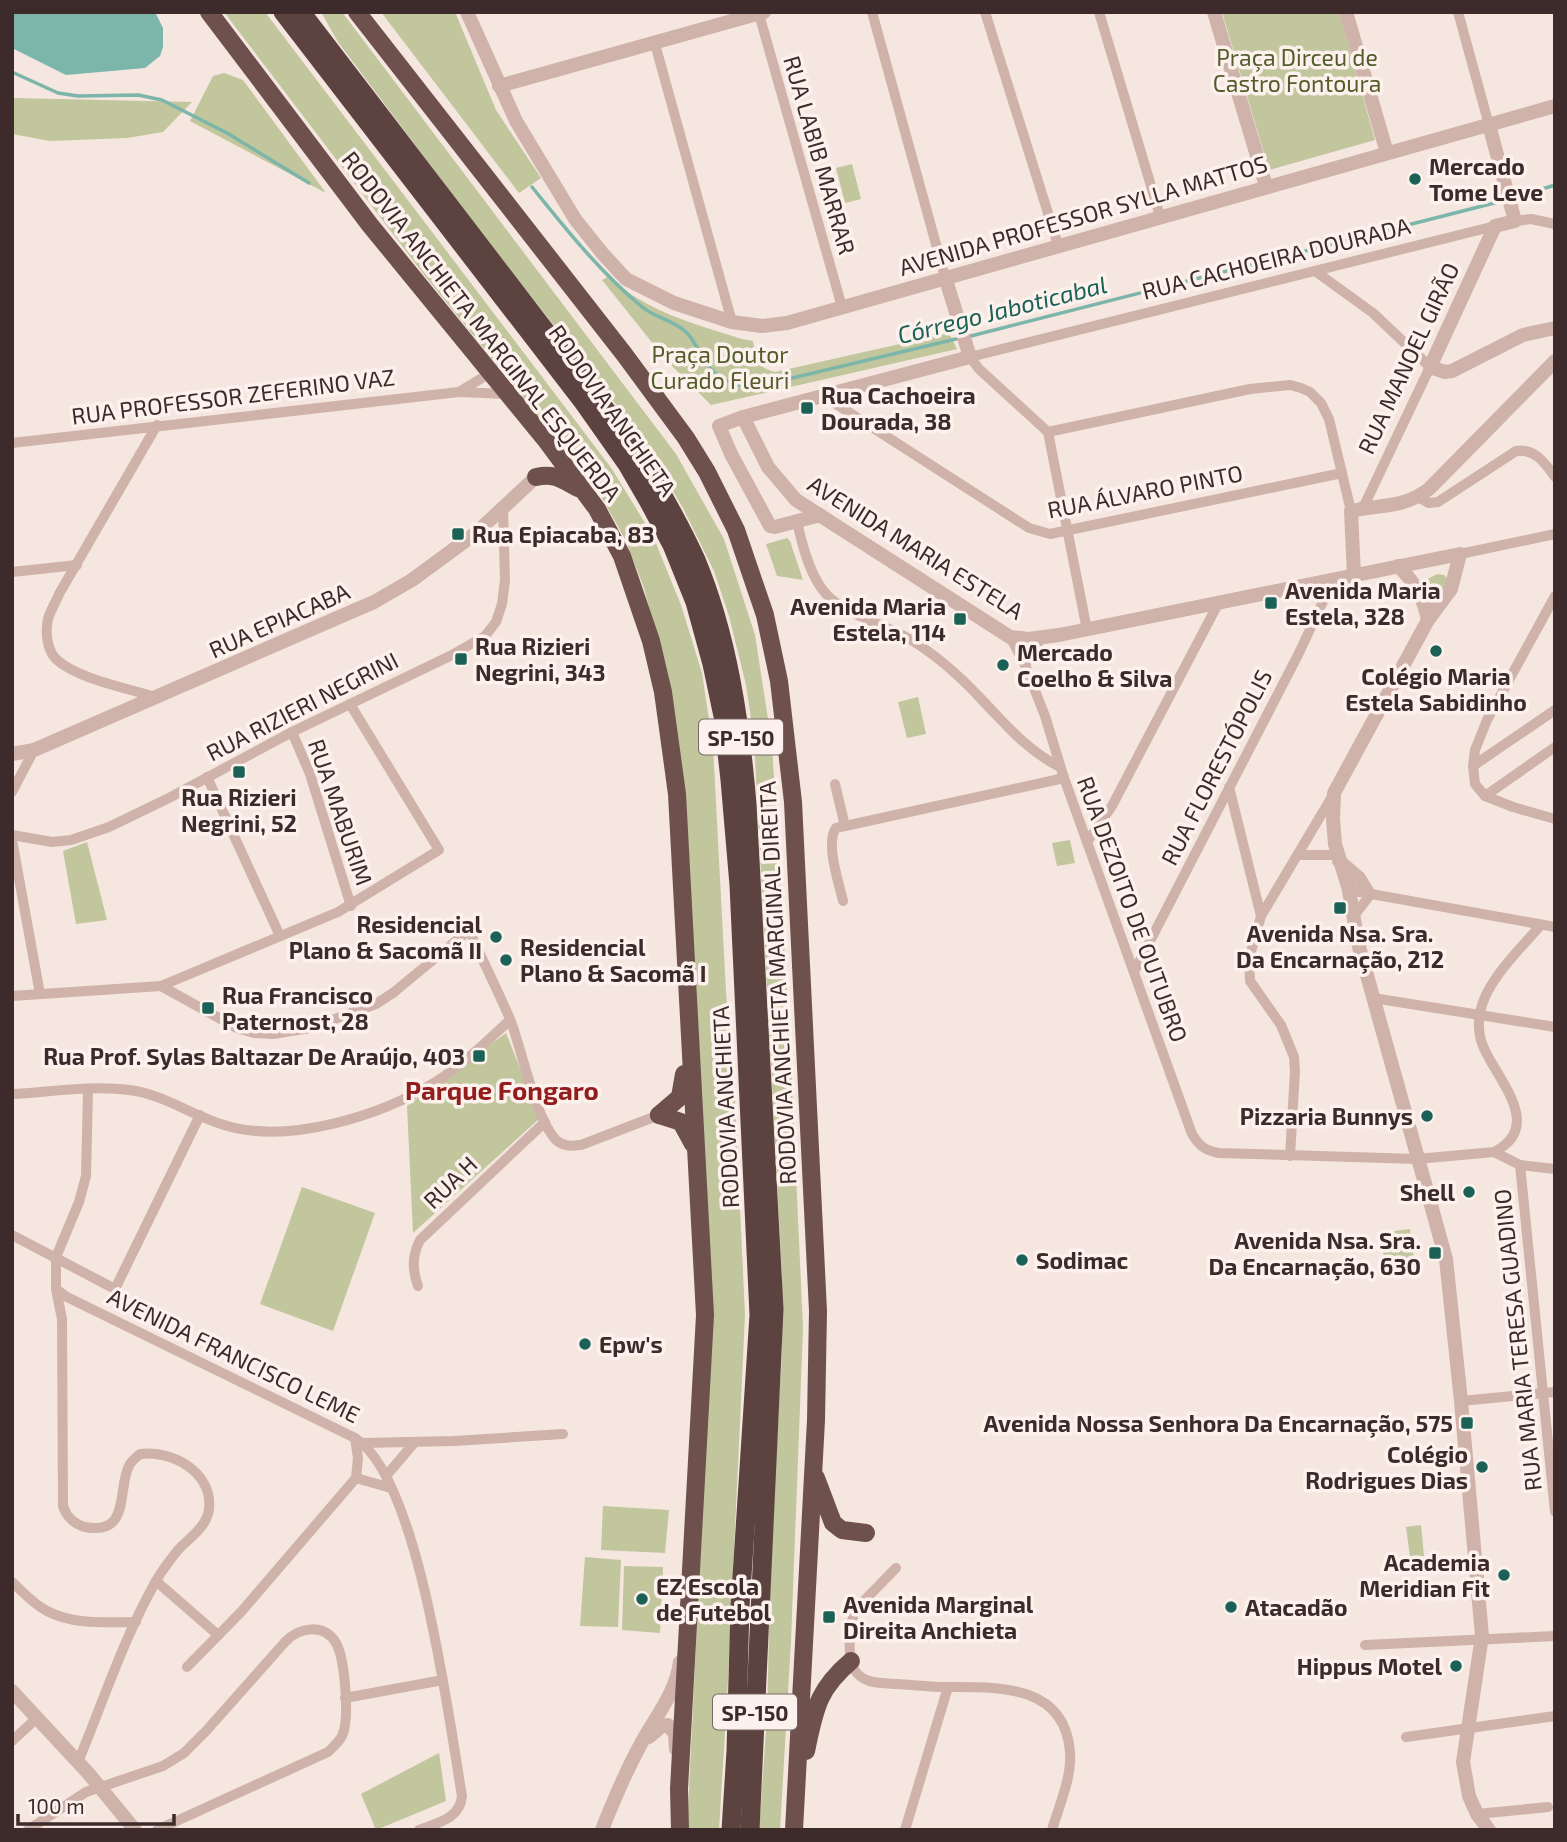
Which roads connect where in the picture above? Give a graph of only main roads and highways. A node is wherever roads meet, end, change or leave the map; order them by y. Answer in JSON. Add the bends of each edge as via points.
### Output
{"nodes":[{"id":1,"x":209,"y":12,"type":"edge"},
{"id":2,"x":283,"y":12,"type":"edge"},
{"id":3,"x":301,"y":12,"type":"edge"},
{"id":4,"x":316,"y":12,"type":"edge"},
{"id":5,"x":357,"y":12,"type":"edge"},
{"id":6,"x":372,"y":12,"type":"edge"},
{"id":7,"x":390,"y":52,"type":"junction"},
{"id":8,"x":358,"y":86,"type":"junction"},
{"id":9,"x":545,"y":439,"type":"junction"},
{"id":10,"x":583,"y":491,"type":"junction"},
{"id":11,"x":688,"y":1022,"type":"junction"},
{"id":12,"x":697,"y":1150,"type":"junction"},
{"id":13,"x":813,"y":1471,"type":"junction"},
{"id":14,"x":866,"y":1533,"type":"dead end"},
{"id":15,"x":851,"y":1661,"type":"road end"},
{"id":16,"x":794,"y":1821,"type":"edge"},
{"id":17,"x":680,"y":1830,"type":"edge"},
{"id":18,"x":731,"y":1830,"type":"edge"},
{"id":19,"x":750,"y":1830,"type":"edge"}],
"edges":[{"from":1,"to":9,"type":"highway","name":"RODOVIA ANCHIETA MARGINAL ESQUERDA","number":"SP-150","via":[[370,225]]},
{"from":2,"to":18,"type":"highway","name":"RODOVIA ANCHIETA","number":"SP-150","via":[[627,464],[672,545],[695,602],[712,664],[723,716],[739,885],[759,1315]]},
{"from":3,"to":8,"type":"highway","name":"RODOVIA ANCHIETA","number":"SP-150"},
{"from":4,"to":8,"type":"highway"},
{"from":5,"to":7,"type":"highway","name":"RODOVIA ANCHIETA MARGINAL DIREITA","number":"SP-150"},
{"from":6,"to":7,"type":"highway"},
{"from":7,"to":13,"type":"highway","name":"RODOVIA ANCHIETA MARGINAL DIREITA","number":"SP-150","via":[[686,438],[736,530],[765,615],[779,681],[794,817],[818,1311]]},
{"from":8,"to":19,"type":"highway","name":"RODOVIA ANCHIETA","number":"SP-150","via":[[632,444],[696,561],[728,664],[747,804],[774,1309]]},
{"from":9,"to":10,"type":"highway","name":"RODOVIA ANCHIETA MARGINAL ESQUERDA","number":"SP-150"},
{"from":9,"to":10,"type":"highway","via":[[536,477],[549,474]]},
{"from":10,"to":11,"type":"highway","name":"RODOVIA ANCHIETA MARGINAL ESQUERDA","number":"SP-150","via":[[622,555],[663,692],[677,794]]},
{"from":11,"to":12,"type":"highway","name":"RODOVIA ANCHIETA MARGINAL ESQUERDA","number":"SP-150"},
{"from":11,"to":12,"type":"highway","via":[[683,1091],[659,1115],[681,1122]]},
{"from":12,"to":17,"type":"highway","name":"RODOVIA ANCHIETA MARGINAL ESQUERDA","number":"SP-150","via":[[705,1315]]},
{"from":13,"to":14,"type":"highway","via":[[833,1523],[842,1530]]},
{"from":13,"to":16,"type":"highway","name":"RODOVIA ANCHIETA MARGINAL DIREITA","number":"SP-150"},
{"from":15,"to":16,"type":"highway","via":[[832,1677],[814,1712]]}]}
